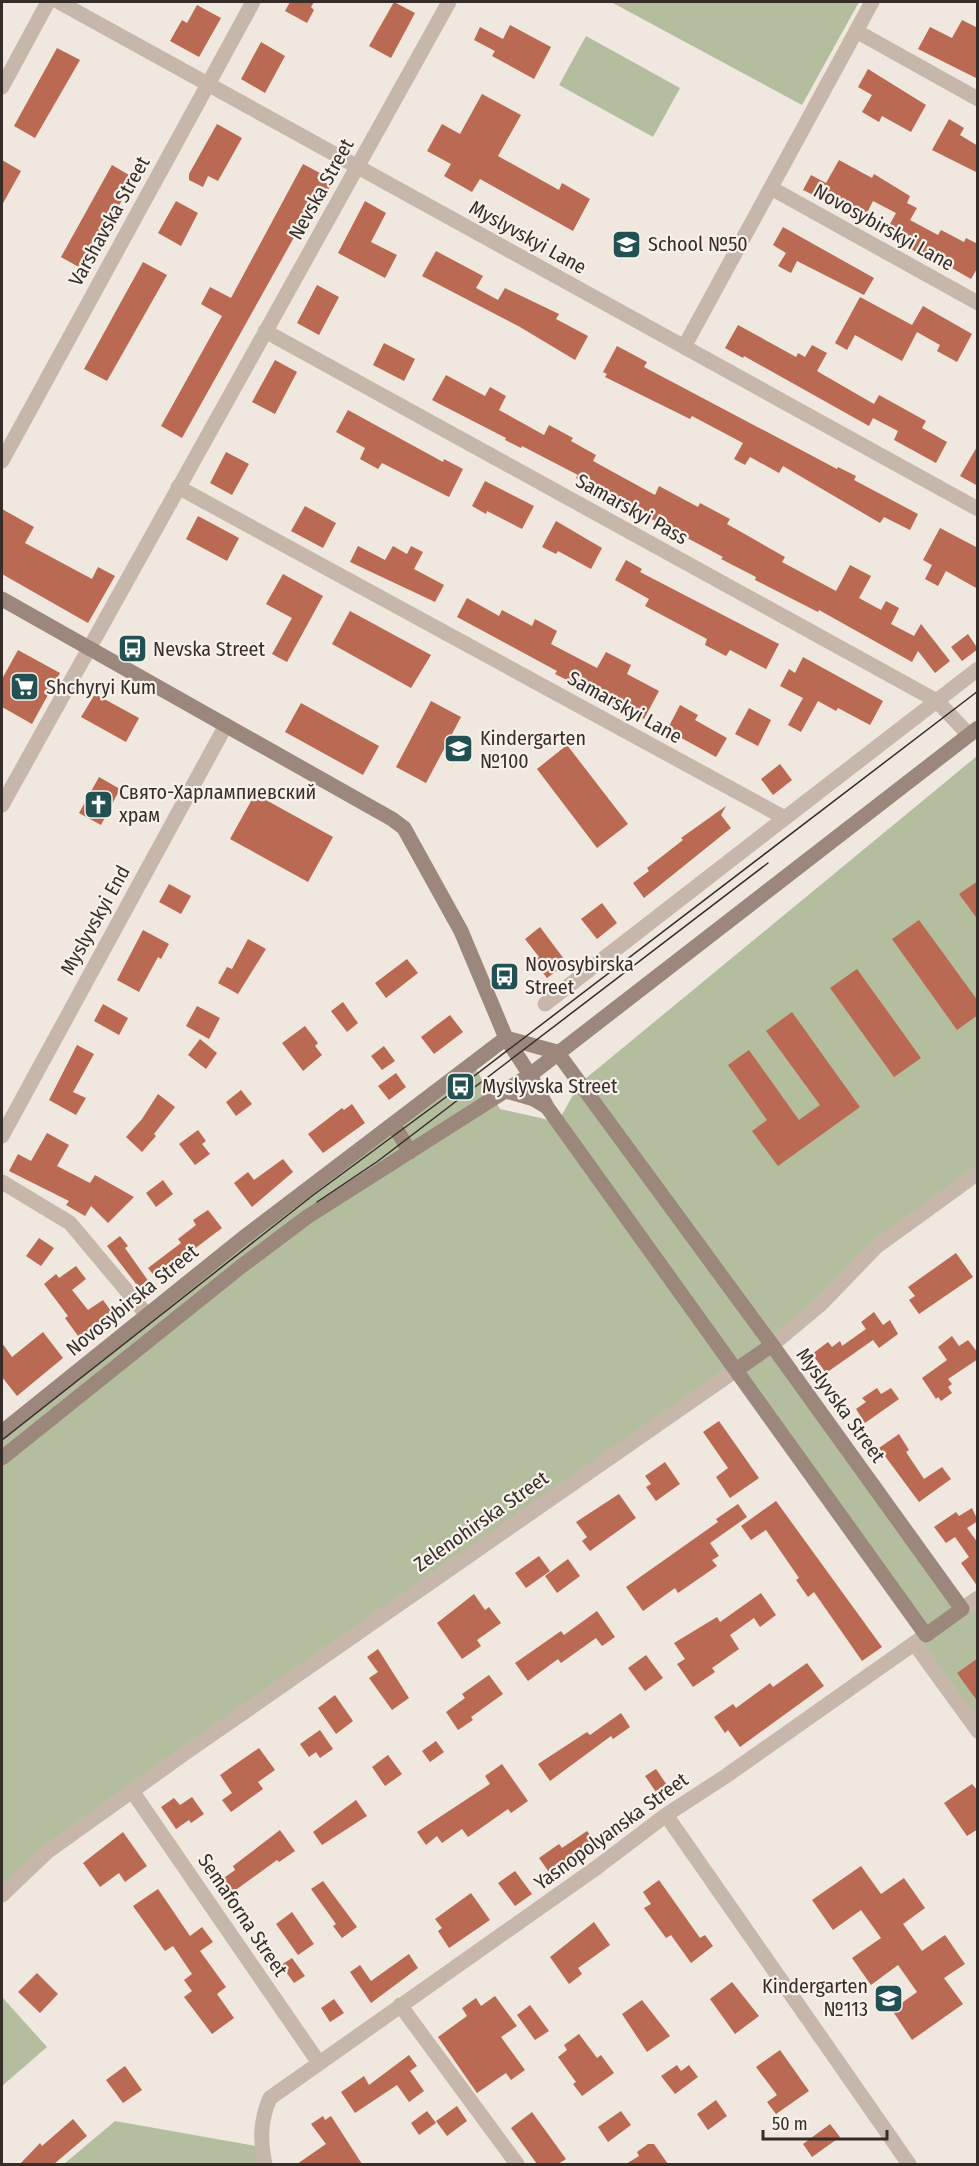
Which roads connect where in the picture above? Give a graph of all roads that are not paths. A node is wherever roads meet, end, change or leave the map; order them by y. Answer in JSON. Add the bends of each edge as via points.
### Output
{"nodes":[{"id":1,"x":48,"y":2,"type":"edge"},
{"id":2,"x":59,"y":2,"type":"edge"},
{"id":3,"x":253,"y":2,"type":"edge"},
{"id":4,"x":449,"y":2,"type":"edge"},
{"id":5,"x":872,"y":2,"type":"edge"},
{"id":6,"x":856,"y":31,"type":"junction"},
{"id":7,"x":209,"y":84,"type":"junction"},
{"id":8,"x":2,"y":87,"type":"edge"},
{"id":9,"x":978,"y":99,"type":"edge"},
{"id":10,"x":357,"y":166,"type":"junction"},
{"id":11,"x":771,"y":188,"type":"junction"},
{"id":12,"x":978,"y":303,"type":"edge"},
{"id":13,"x":266,"y":331,"type":"junction"},
{"id":14,"x":684,"y":347,"type":"junction"},
{"id":15,"x":2,"y":461,"type":"edge"},
{"id":16,"x":178,"y":488,"type":"junction"},
{"id":17,"x":978,"y":509,"type":"edge"},
{"id":18,"x":2,"y":599,"type":"edge"},
{"id":19,"x":89,"y":648,"type":"junction"},
{"id":20,"x":978,"y":669,"type":"edge"},
{"id":21,"x":937,"y":701,"type":"junction"},
{"id":22,"x":226,"y":725,"type":"junction"},
{"id":23,"x":973,"y":731,"type":"edge"},
{"id":24,"x":2,"y":805,"type":"edge"},
{"id":25,"x":785,"y":818,"type":"junction"},
{"id":26,"x":545,"y":1004,"type":"dead end"},
{"id":27,"x":506,"y":1038,"type":"junction"},
{"id":28,"x":557,"y":1052,"type":"junction"},
{"id":29,"x":530,"y":1075,"type":"junction"},
{"id":30,"x":506,"y":1091,"type":"junction"},
{"id":31,"x":546,"y":1105,"type":"junction"},
{"id":32,"x":393,"y":1124,"type":"junction"},
{"id":33,"x":2,"y":1136,"type":"edge"},
{"id":34,"x":410,"y":1152,"type":"junction"},
{"id":35,"x":978,"y":1173,"type":"edge"},
{"id":36,"x":2,"y":1182,"type":"edge"},
{"id":37,"x":147,"y":1315,"type":"junction"},
{"id":38,"x":772,"y":1345,"type":"junction"},
{"id":39,"x":736,"y":1370,"type":"junction"},
{"id":40,"x":2,"y":1432,"type":"edge"},
{"id":41,"x":2,"y":1458,"type":"edge"},
{"id":42,"x":978,"y":1598,"type":"edge"},
{"id":43,"x":962,"y":1609,"type":"junction"},
{"id":44,"x":920,"y":1639,"type":"junction"},
{"id":45,"x":978,"y":1731,"type":"edge"},
{"id":46,"x":132,"y":1791,"type":"junction"},
{"id":47,"x":666,"y":1815,"type":"junction"},
{"id":48,"x":2,"y":1895,"type":"edge"},
{"id":49,"x":400,"y":2005,"type":"junction"},
{"id":50,"x":319,"y":2063,"type":"junction"},
{"id":51,"x":265,"y":2164,"type":"edge"},
{"id":52,"x":516,"y":2164,"type":"edge"},
{"id":53,"x":909,"y":2164,"type":"edge"}],
"edges":[{"from":1,"to":8,"type":"street"},
{"from":2,"to":7,"type":"street","name":"Myslyvskyi Lane"},
{"from":3,"to":7,"type":"street","name":"Varshavska Street"},
{"from":4,"to":10,"type":"street","name":"Nevska Street"},
{"from":5,"to":6,"type":"street"},
{"from":6,"to":9,"type":"street"},
{"from":6,"to":11,"type":"street"},
{"from":7,"to":10,"type":"street","name":"Myslyvskyi Lane"},
{"from":7,"to":15,"type":"street","name":"Varshavska Street"},
{"from":10,"to":13,"type":"street","name":"Nevska Street"},
{"from":10,"to":14,"type":"street","name":"Myslyvskyi Lane"},
{"from":11,"to":12,"type":"street","name":"Novosybirskyi Lane"},
{"from":11,"to":14,"type":"street"},
{"from":13,"to":16,"type":"street","name":"Nevska Street"},
{"from":13,"to":21,"type":"street","name":"Samarskyi Pass"},
{"from":14,"to":17,"type":"street","name":"Myslyvskyi Lane"},
{"from":16,"to":19,"type":"street","name":"Nevska Street"},
{"from":16,"to":25,"type":"street","name":"Samarskyi Lane"},
{"from":18,"to":19,"type":"street"},
{"from":19,"to":22,"type":"street"},
{"from":19,"to":24,"type":"street","name":"Nevska Street"},
{"from":20,"to":21,"type":"street"},
{"from":21,"to":23,"type":"street","name":"Samarskyi Pass"},
{"from":21,"to":25,"type":"street"},
{"from":22,"to":27,"type":"street","via":[[404,828],[461,931]]},
{"from":22,"to":33,"type":"street","name":"Myslyvskyi End"},
{"from":23,"to":28,"type":"street"},
{"from":25,"to":26,"type":"street"},
{"from":27,"to":28,"type":"street"},
{"from":27,"to":29,"type":"street"},
{"from":27,"to":32,"type":"street","name":"Novosybirska Street"},
{"from":28,"to":29,"type":"street"},
{"from":28,"to":38,"type":"street","name":"Myslyvska Street"},
{"from":29,"to":30,"type":"street"},
{"from":29,"to":31,"type":"street"},
{"from":30,"to":31,"type":"street"},
{"from":30,"to":34,"type":"street"},
{"from":31,"to":39,"type":"street"},
{"from":32,"to":34,"type":"street"},
{"from":32,"to":37,"type":"street","name":"Novosybirska Street"},
{"from":34,"to":41,"type":"street","via":[[307,1217],[252,1258]]},
{"from":35,"to":38,"type":"street","name":"Zelenohirska Street","via":[[876,1247],[821,1304]]},
{"from":36,"to":37,"type":"street","via":[[70,1223]]},
{"from":37,"to":40,"type":"street","name":"Novosybirska Street"},
{"from":38,"to":39,"type":"street","name":"Zelenohirska Street"},
{"from":38,"to":43,"type":"street","name":"Myslyvska Street"},
{"from":39,"to":44,"type":"street"},
{"from":39,"to":46,"type":"street","name":"Zelenohirska Street"},
{"from":42,"to":43,"type":"street","name":"Yasnopolyanska Street"},
{"from":43,"to":44,"type":"street","name":"Yasnopolyanska Street"},
{"from":44,"to":45,"type":"street"},
{"from":44,"to":47,"type":"street","name":"Yasnopolyanska Street"},
{"from":46,"to":48,"type":"street","name":"Zelenohirska Street","via":[[47,1852]]},
{"from":46,"to":50,"type":"street","name":"Semaforna Street"},
{"from":47,"to":49,"type":"street","name":"Yasnopolyanska Street"},
{"from":47,"to":53,"type":"street"},
{"from":49,"to":50,"type":"street","name":"Yasnopolyanska Street"},
{"from":49,"to":52,"type":"street"},
{"from":50,"to":51,"type":"street","name":"Yasnopolyanska Street","via":[[270,2098],[261,2135]]}]}
